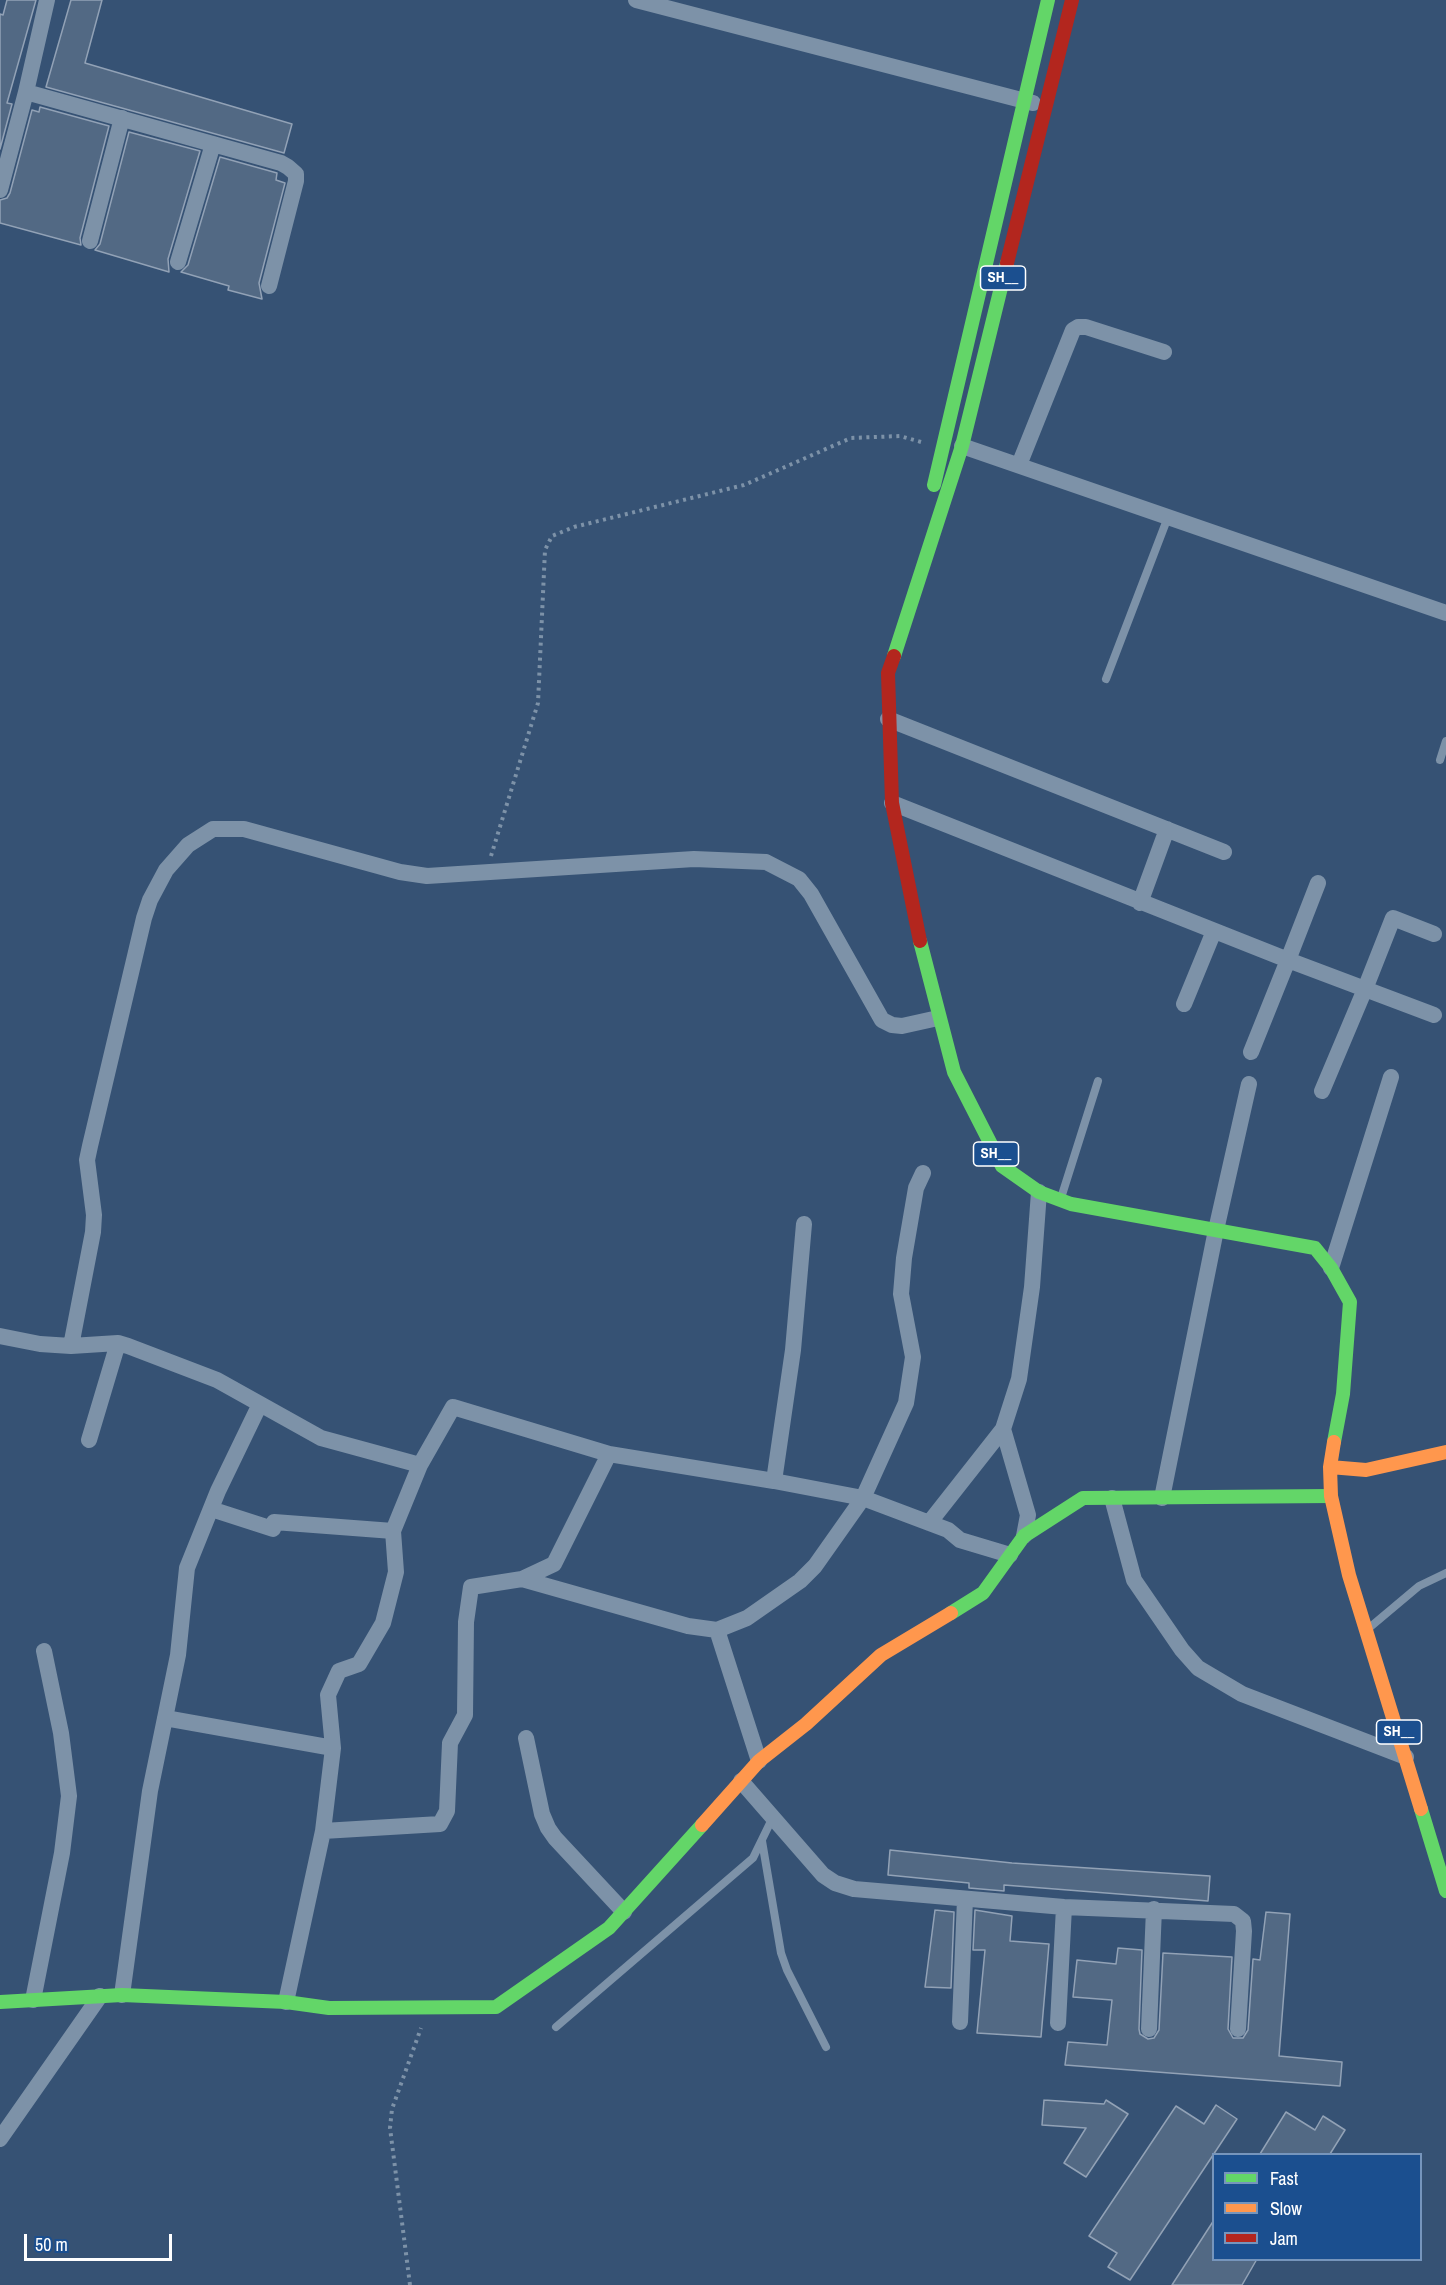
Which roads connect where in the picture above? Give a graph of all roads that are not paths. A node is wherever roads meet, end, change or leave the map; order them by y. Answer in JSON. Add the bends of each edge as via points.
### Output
{"nodes":[{"id":1,"x":47,"y":0,"type":"edge"},
{"id":2,"x":636,"y":0,"type":"edge"},
{"id":3,"x":1048,"y":0,"type":"edge"},
{"id":4,"x":1072,"y":0,"type":"edge"},
{"id":5,"x":26,"y":92,"type":"junction"},
{"id":6,"x":1023,"y":101,"type":"junction"},
{"id":7,"x":1045,"y":106,"type":"junction"},
{"id":8,"x":122,"y":118,"type":"junction"},
{"id":9,"x":213,"y":144,"type":"junction"},
{"id":10,"x":0,"y":190,"type":"edge"},
{"id":11,"x":90,"y":241,"type":"dead end"},
{"id":12,"x":178,"y":262,"type":"dead end"},
{"id":13,"x":268,"y":286,"type":"dead end"},
{"id":14,"x":1164,"y":352,"type":"dead end"},
{"id":15,"x":962,"y":446,"type":"junction"},
{"id":16,"x":1019,"y":465,"type":"junction"},
{"id":17,"x":1168,"y":517,"type":"junction"},
{"id":18,"x":926,"y":554,"type":"junction"},
{"id":19,"x":1446,"y":613,"type":"edge"},
{"id":20,"x":1106,"y":679,"type":"dead end"},
{"id":21,"x":888,"y":719,"type":"junction"},
{"id":22,"x":1446,"y":741,"type":"edge"},
{"id":23,"x":1440,"y":760,"type":"dead end"},
{"id":24,"x":892,"y":803,"type":"junction"},
{"id":25,"x":1167,"y":829,"type":"junction"},
{"id":26,"x":1224,"y":852,"type":"dead end"},
{"id":27,"x":1318,"y":883,"type":"dead end"},
{"id":28,"x":1140,"y":903,"type":"junction"},
{"id":29,"x":1214,"y":931,"type":"junction"},
{"id":30,"x":1434,"y":934,"type":"dead end"},
{"id":31,"x":1288,"y":960,"type":"junction"},
{"id":32,"x":1365,"y":989,"type":"junction"},
{"id":33,"x":1184,"y":1004,"type":"dead end"},
{"id":34,"x":1434,"y":1015,"type":"dead end"},
{"id":35,"x":938,"y":1018,"type":"junction"},
{"id":36,"x":1251,"y":1052,"type":"dead end"},
{"id":37,"x":1391,"y":1077,"type":"dead end"},
{"id":38,"x":1098,"y":1081,"type":"dead end"},
{"id":39,"x":1249,"y":1084,"type":"dead end"},
{"id":40,"x":1322,"y":1091,"type":"dead end"},
{"id":41,"x":923,"y":1173,"type":"dead end"},
{"id":42,"x":1039,"y":1192,"type":"junction"},
{"id":43,"x":1060,"y":1200,"type":"junction"},
{"id":44,"x":804,"y":1224,"type":"dead end"},
{"id":45,"x":1215,"y":1230,"type":"junction"},
{"id":46,"x":1331,"y":1268,"type":"junction"},
{"id":47,"x":0,"y":1336,"type":"edge"},
{"id":48,"x":118,"y":1343,"type":"junction"},
{"id":49,"x":71,"y":1346,"type":"junction"},
{"id":50,"x":260,"y":1404,"type":"junction"},
{"id":51,"x":1003,"y":1429,"type":"junction"},
{"id":52,"x":89,"y":1440,"type":"dead end"},
{"id":53,"x":1446,"y":1452,"type":"edge"},
{"id":54,"x":609,"y":1454,"type":"junction"},
{"id":55,"x":420,"y":1464,"type":"junction"},
{"id":56,"x":1330,"y":1467,"type":"junction"},
{"id":57,"x":774,"y":1481,"type":"junction"},
{"id":58,"x":1331,"y":1496,"type":"junction"},
{"id":59,"x":863,"y":1498,"type":"junction"},
{"id":60,"x":1112,"y":1498,"type":"junction"},
{"id":61,"x":1162,"y":1498,"type":"junction"},
{"id":62,"x":211,"y":1509,"type":"junction"},
{"id":63,"x":929,"y":1523,"type":"junction"},
{"id":64,"x":393,"y":1531,"type":"junction"},
{"id":65,"x":1024,"y":1536,"type":"junction"},
{"id":66,"x":1010,"y":1555,"type":"junction"},
{"id":67,"x":1446,"y":1573,"type":"edge"},
{"id":68,"x":522,"y":1579,"type":"junction"},
{"id":69,"x":717,"y":1630,"type":"junction"},
{"id":70,"x":1367,"y":1630,"type":"junction"},
{"id":71,"x":44,"y":1651,"type":"dead end"},
{"id":72,"x":165,"y":1718,"type":"junction"},
{"id":73,"x":526,"y":1738,"type":"dead end"},
{"id":74,"x":333,"y":1748,"type":"junction"},
{"id":75,"x":1406,"y":1757,"type":"junction"},
{"id":76,"x":759,"y":1761,"type":"junction"},
{"id":77,"x":741,"y":1781,"type":"junction"},
{"id":78,"x":778,"y":1822,"type":"junction"},
{"id":79,"x":323,"y":1831,"type":"junction"},
{"id":80,"x":762,"y":1841,"type":"junction"},
{"id":81,"x":1446,"y":1891,"type":"edge"},
{"id":82,"x":965,"y":1899,"type":"junction"},
{"id":83,"x":1064,"y":1907,"type":"junction"},
{"id":84,"x":1154,"y":1910,"type":"junction"},
{"id":85,"x":624,"y":1912,"type":"junction"},
{"id":86,"x":122,"y":1995,"type":"junction"},
{"id":87,"x":100,"y":1996,"type":"junction"},
{"id":88,"x":33,"y":2000,"type":"junction"},
{"id":89,"x":0,"y":2002,"type":"edge"},
{"id":90,"x":286,"y":2002,"type":"junction"},
{"id":91,"x":960,"y":2022,"type":"dead end"},
{"id":92,"x":1058,"y":2023,"type":"dead end"},
{"id":93,"x":556,"y":2027,"type":"dead end"},
{"id":94,"x":1149,"y":2028,"type":"dead end"},
{"id":95,"x":1238,"y":2029,"type":"dead end"},
{"id":96,"x":826,"y":2047,"type":"dead end"},
{"id":97,"x":0,"y":2139,"type":"edge"}],
"edges":[{"from":1,"to":5,"type":"street"},
{"from":2,"to":6,"type":"street"},
{"from":3,"to":6,"type":"main road","number":"SH__"},
{"from":4,"to":7,"type":"main road","number":"SH__"},
{"from":5,"to":8,"type":"street"},
{"from":5,"to":10,"type":"street"},
{"from":6,"to":7,"type":"street"},
{"from":6,"to":18,"type":"main road","number":"SH__","via":[[942,448]]},
{"from":7,"to":15,"type":"main road","number":"SH__"},
{"from":8,"to":9,"type":"street"},
{"from":8,"to":11,"type":"street"},
{"from":9,"to":12,"type":"street"},
{"from":9,"to":13,"type":"street","via":[[281,163],[296,174]]},
{"from":14,"to":16,"type":"street","via":[[1086,327],[1073,330]]},
{"from":15,"to":16,"type":"street"},
{"from":15,"to":18,"type":"main road","number":"SH__"},
{"from":16,"to":17,"type":"street"},
{"from":17,"to":19,"type":"street"},
{"from":17,"to":20,"type":"lane"},
{"from":18,"to":21,"type":"main road","number":"SH__","via":[[888,674]]},
{"from":21,"to":24,"type":"main road","number":"SH__"},
{"from":21,"to":25,"type":"street"},
{"from":22,"to":23,"type":"lane"},
{"from":24,"to":28,"type":"street"},
{"from":24,"to":35,"type":"main road","number":"SH__"},
{"from":25,"to":26,"type":"street"},
{"from":25,"to":28,"type":"street"},
{"from":27,"to":31,"type":"street"},
{"from":28,"to":29,"type":"street"},
{"from":29,"to":31,"type":"street"},
{"from":29,"to":33,"type":"street"},
{"from":30,"to":32,"type":"street","via":[[1393,918]]},
{"from":31,"to":32,"type":"street"},
{"from":31,"to":36,"type":"street"},
{"from":32,"to":34,"type":"street"},
{"from":32,"to":40,"type":"street"},
{"from":35,"to":42,"type":"main road","number":"SH__","via":[[954,1072],[1002,1166]]},
{"from":35,"to":49,"type":"street","via":[[902,1026],[882,1020],[812,894],[799,879],[766,862],[694,859],[446,877],[413,874],[244,829],[213,829],[188,845],[166,870],[150,900],[87,1160],[93,1232]]},
{"from":37,"to":46,"type":"street"},
{"from":38,"to":43,"type":"lane"},
{"from":39,"to":45,"type":"street"},
{"from":41,"to":59,"type":"street","via":[[916,1188],[901,1294],[913,1357],[906,1403]]},
{"from":42,"to":43,"type":"main road","number":"SH__"},
{"from":42,"to":51,"type":"street","via":[[1032,1287],[1019,1379]]},
{"from":43,"to":45,"type":"main road","number":"SH__"},
{"from":44,"to":57,"type":"street","via":[[793,1350]]},
{"from":45,"to":46,"type":"main road","number":"SH__","via":[[1315,1248]]},
{"from":45,"to":61,"type":"street"},
{"from":46,"to":56,"type":"main road","number":"SH__","via":[[1350,1302],[1343,1394]]},
{"from":47,"to":49,"type":"street"},
{"from":48,"to":49,"type":"street"},
{"from":48,"to":50,"type":"street","via":[[217,1380]]},
{"from":48,"to":52,"type":"street"},
{"from":50,"to":55,"type":"street","via":[[321,1438]]},
{"from":50,"to":62,"type":"street"},
{"from":51,"to":63,"type":"street"},
{"from":51,"to":65,"type":"street","via":[[1028,1515]]},
{"from":53,"to":56,"type":"main road","via":[[1366,1470]]},
{"from":54,"to":55,"type":"street","via":[[453,1407]]},
{"from":54,"to":57,"type":"street"},
{"from":54,"to":68,"type":"street","via":[[554,1564]]},
{"from":55,"to":64,"type":"street"},
{"from":56,"to":58,"type":"main road","number":"SH__"},
{"from":57,"to":59,"type":"street"},
{"from":58,"to":61,"type":"main road"},
{"from":58,"to":70,"type":"main road","number":"SH__","via":[[1349,1575]]},
{"from":59,"to":63,"type":"street"},
{"from":59,"to":69,"type":"street","via":[[800,1581],[747,1618]]},
{"from":60,"to":61,"type":"main road"},
{"from":60,"to":65,"type":"main road","via":[[1083,1498]]},
{"from":60,"to":75,"type":"street","via":[[1134,1580],[1198,1668],[1242,1694]]},
{"from":62,"to":64,"type":"street","via":[[274,1525]]},
{"from":62,"to":72,"type":"street","via":[[187,1568],[178,1655]]},
{"from":63,"to":66,"type":"street","via":[[960,1540]]},
{"from":64,"to":74,"type":"street","via":[[396,1572],[383,1623],[359,1664],[339,1671],[328,1695]]},
{"from":65,"to":66,"type":"main road"},
{"from":66,"to":76,"type":"main road","via":[[983,1593],[881,1655]]},
{"from":67,"to":70,"type":"lane","via":[[1419,1586]]},
{"from":68,"to":69,"type":"street","via":[[688,1626]]},
{"from":68,"to":79,"type":"street","via":[[471,1587],[466,1622],[465,1715],[450,1743],[447,1811],[440,1824]]},
{"from":69,"to":76,"type":"street"},
{"from":70,"to":75,"type":"main road","number":"SH__"},
{"from":71,"to":88,"type":"street","via":[[69,1796],[62,1853]]},
{"from":72,"to":74,"type":"street"},
{"from":72,"to":86,"type":"street","via":[[150,1791]]},
{"from":73,"to":85,"type":"street","via":[[548,1828]]},
{"from":74,"to":79,"type":"street"},
{"from":75,"to":81,"type":"main road","number":"SH__"},
{"from":76,"to":77,"type":"main road"},
{"from":77,"to":78,"type":"street"},
{"from":77,"to":85,"type":"main road"},
{"from":78,"to":80,"type":"lane"},
{"from":78,"to":82,"type":"street","via":[[834,1883],[881,1893]]},
{"from":79,"to":90,"type":"street"},
{"from":80,"to":93,"type":"lane","via":[[753,1858]]},
{"from":80,"to":96,"type":"lane","via":[[781,1953]]},
{"from":82,"to":83,"type":"street"},
{"from":82,"to":91,"type":"street"},
{"from":83,"to":84,"type":"street"},
{"from":83,"to":92,"type":"street"},
{"from":84,"to":94,"type":"street"},
{"from":84,"to":95,"type":"street","via":[[1234,1914],[1243,1921]]},
{"from":85,"to":90,"type":"main road","via":[[609,1928],[496,2007],[329,2008]]},
{"from":86,"to":87,"type":"main road"},
{"from":86,"to":90,"type":"main road"},
{"from":87,"to":88,"type":"main road"},
{"from":87,"to":97,"type":"street"},
{"from":88,"to":89,"type":"main road"}]}
